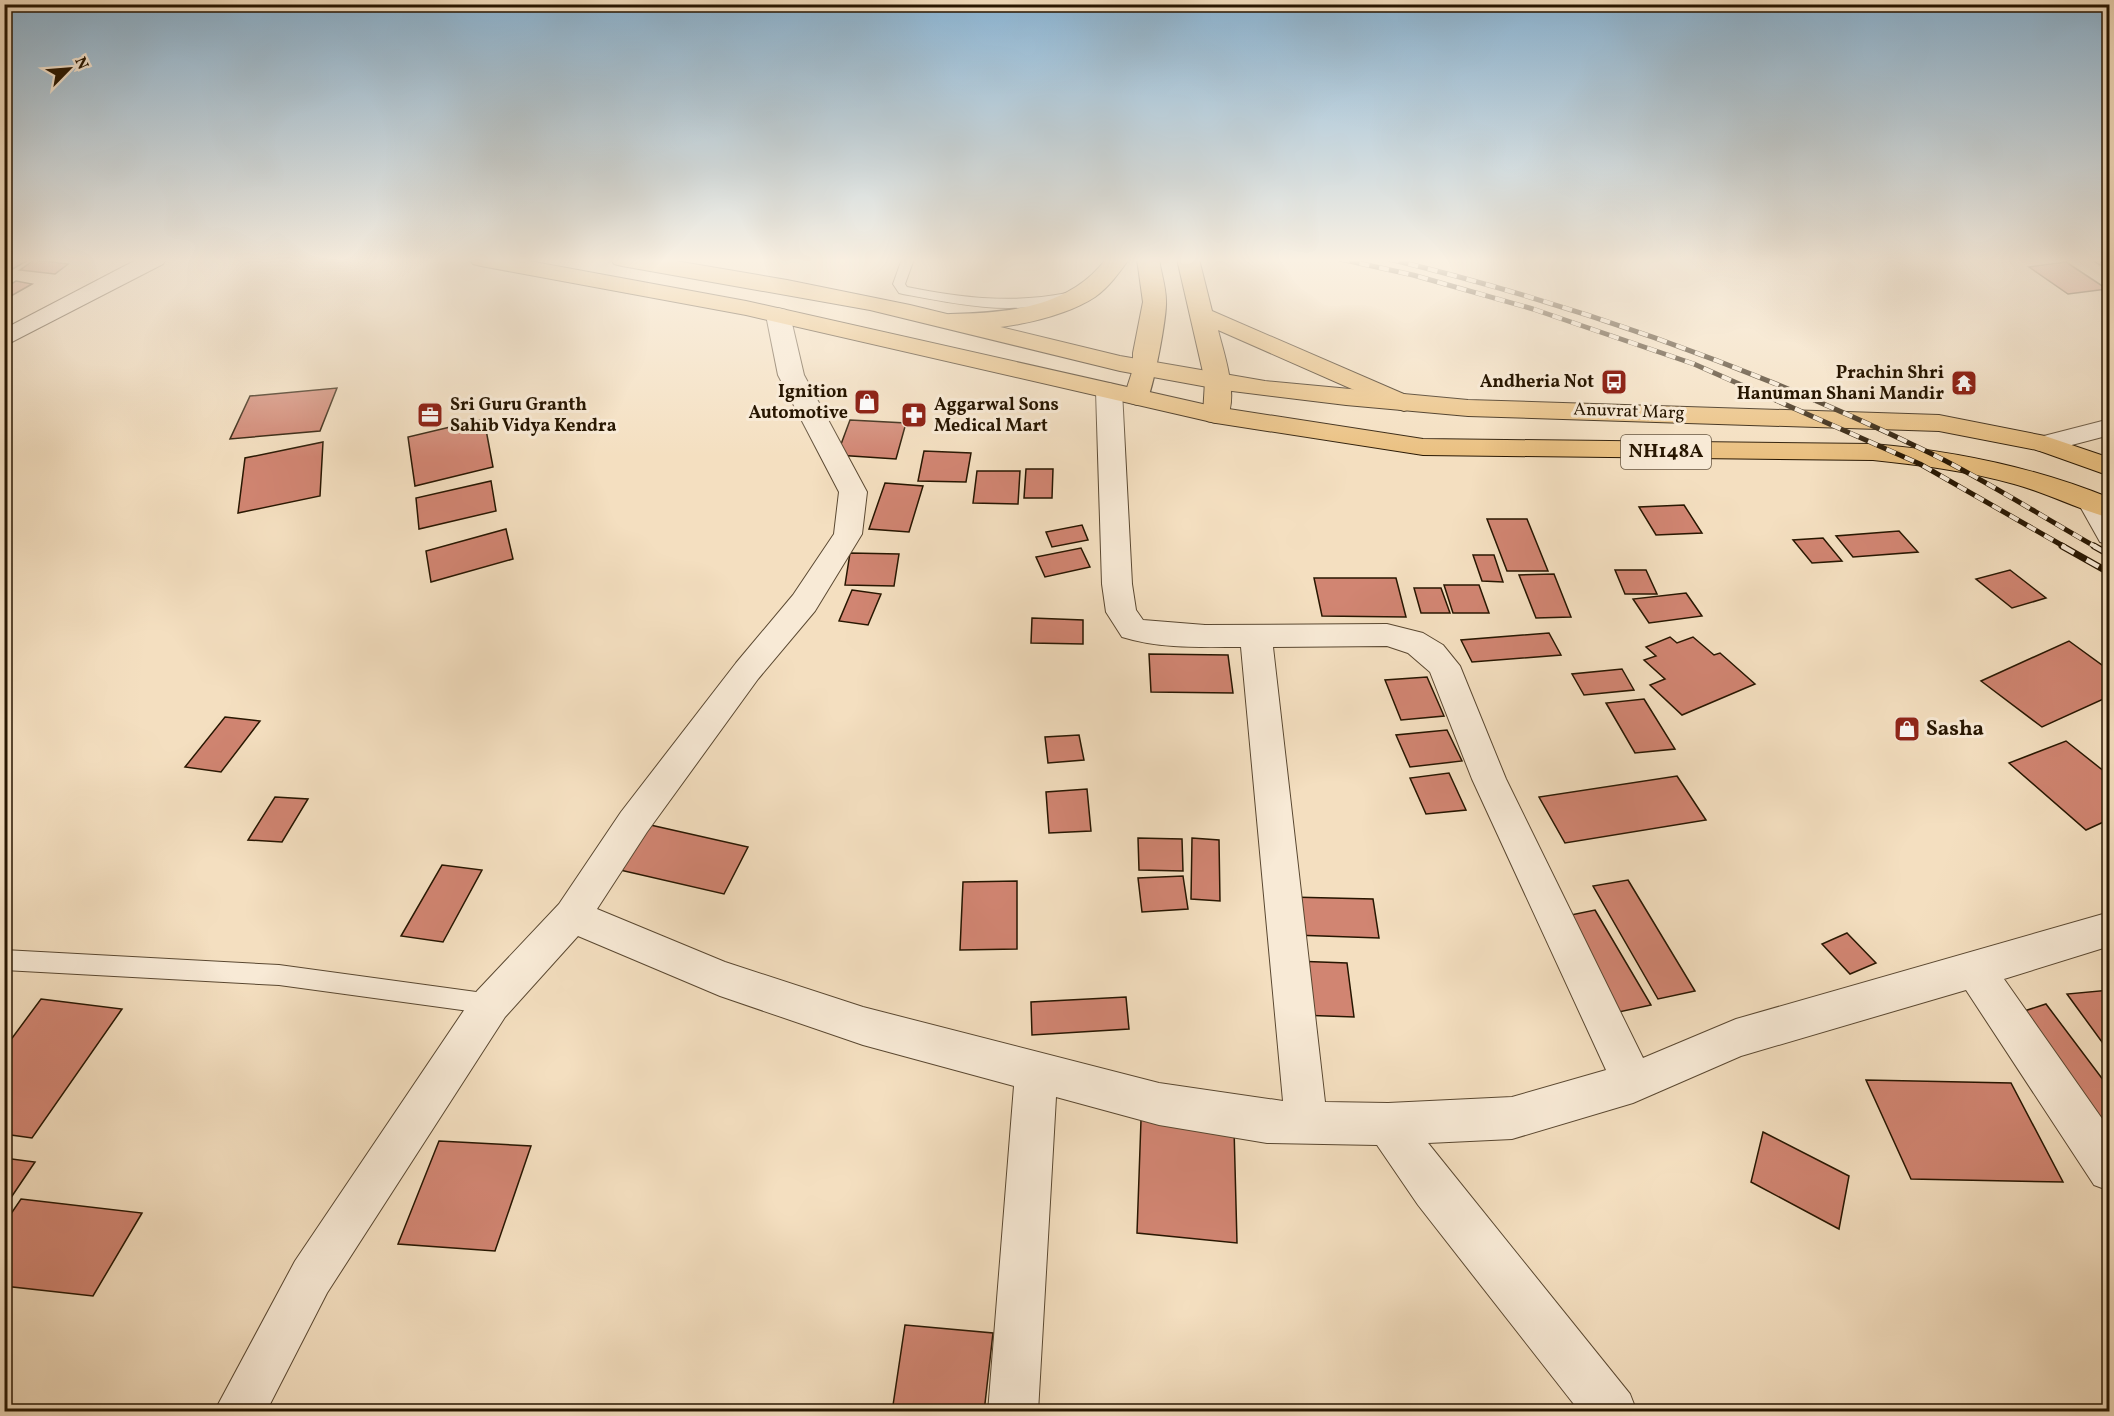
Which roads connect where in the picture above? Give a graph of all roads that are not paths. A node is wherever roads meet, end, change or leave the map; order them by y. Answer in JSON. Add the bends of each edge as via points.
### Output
{"nodes":[{"id":1,"x":30,"y":325,"type":"edge"},
{"id":2,"x":780,"y":325,"type":"edge"},
{"id":3,"x":822,"y":325,"type":"edge"},
{"id":4,"x":967,"y":325,"type":"edge"},
{"id":5,"x":1150,"y":325,"type":"edge"},
{"id":6,"x":1203,"y":325,"type":"edge"},
{"id":7,"x":1225,"y":325,"type":"edge"},
{"id":8,"x":4,"y":339,"type":"edge"},
{"id":9,"x":1145,"y":369,"type":"junction"},
{"id":10,"x":1218,"y":381,"type":"junction"},
{"id":11,"x":1123,"y":394,"type":"junction"},
{"id":12,"x":1404,"y":403,"type":"junction"},
{"id":13,"x":1216,"y":415,"type":"junction"},
{"id":14,"x":2109,"y":427,"type":"edge"},
{"id":15,"x":2045,"y":444,"type":"junction"},
{"id":16,"x":2109,"y":468,"type":"edge"},
{"id":17,"x":2100,"y":505,"type":"edge"},
{"id":18,"x":2109,"y":535,"type":"edge"},
{"id":19,"x":1256,"y":636,"type":"junction"},
{"id":20,"x":572,"y":916,"type":"junction"},
{"id":21,"x":2109,"y":929,"type":"edge"},
{"id":22,"x":4,"y":960,"type":"edge"},
{"id":23,"x":1975,"y":970,"type":"junction"},
{"id":24,"x":491,"y":1004,"type":"junction"},
{"id":25,"x":1036,"y":1072,"type":"junction"},
{"id":26,"x":1633,"y":1083,"type":"junction"},
{"id":27,"x":1306,"y":1123,"type":"junction"},
{"id":28,"x":1388,"y":1124,"type":"junction"},
{"id":29,"x":2109,"y":1169,"type":"edge"},
{"id":30,"x":239,"y":1412,"type":"edge"},
{"id":31,"x":1013,"y":1412,"type":"edge"},
{"id":32,"x":1612,"y":1412,"type":"edge"}],
"edges":[{"from":1,"to":8,"type":"street"},
{"from":2,"to":20,"type":"street","via":[[791,375],[853,492],[848,534],[804,603],[747,671],[634,822]]},
{"from":3,"to":11,"type":"main road","number":"NH148A"},
{"from":4,"to":9,"type":"main road","number":"NH148A"},
{"from":5,"to":9,"type":"main road"},
{"from":6,"to":10,"type":"main road"},
{"from":7,"to":12,"type":"main road"},
{"from":9,"to":10,"type":"main road","name":"Anuvrat Marg","number":"NH148A"},
{"from":9,"to":11,"type":"main road"},
{"from":10,"to":12,"type":"main road","name":"Anuvrat Marg","number":"NH148A"},
{"from":10,"to":13,"type":"main road"},
{"from":11,"to":13,"type":"main road","number":"NH148A"},
{"from":11,"to":19,"type":"street","via":[[1117,584],[1121,612],[1133,628],[1154,634]]},
{"from":12,"to":15,"type":"main road","name":"Anuvrat Marg","number":"NH148A","via":[[1939,423]]},
{"from":13,"to":17,"type":"main road","name":"Anuvrat Marg","number":"NH148A","via":[[1423,447],[1913,455],[1998,469]]},
{"from":14,"to":15,"type":"street"},
{"from":15,"to":16,"type":"main road","name":"Anuvrat Marg","number":"NH148A"},
{"from":17,"to":18,"type":"street"},
{"from":19,"to":26,"type":"street","via":[[1387,635],[1410,639],[1433,653],[1444,666],[1489,779]]},
{"from":19,"to":27,"type":"street"},
{"from":20,"to":24,"type":"street"},
{"from":20,"to":25,"type":"street","via":[[720,978],[863,1026]]},
{"from":21,"to":23,"type":"street"},
{"from":22,"to":24,"type":"lane","via":[[279,975]]},
{"from":23,"to":26,"type":"street","via":[[1736,1038]]},
{"from":23,"to":29,"type":"street"},
{"from":24,"to":30,"type":"street","via":[[311,1277]]},
{"from":25,"to":27,"type":"street","via":[[1160,1104],[1267,1122]]},
{"from":25,"to":31,"type":"street"},
{"from":26,"to":28,"type":"street","via":[[1512,1118]]},
{"from":27,"to":28,"type":"street"},
{"from":28,"to":32,"type":"street","via":[[1434,1189]]}]}
